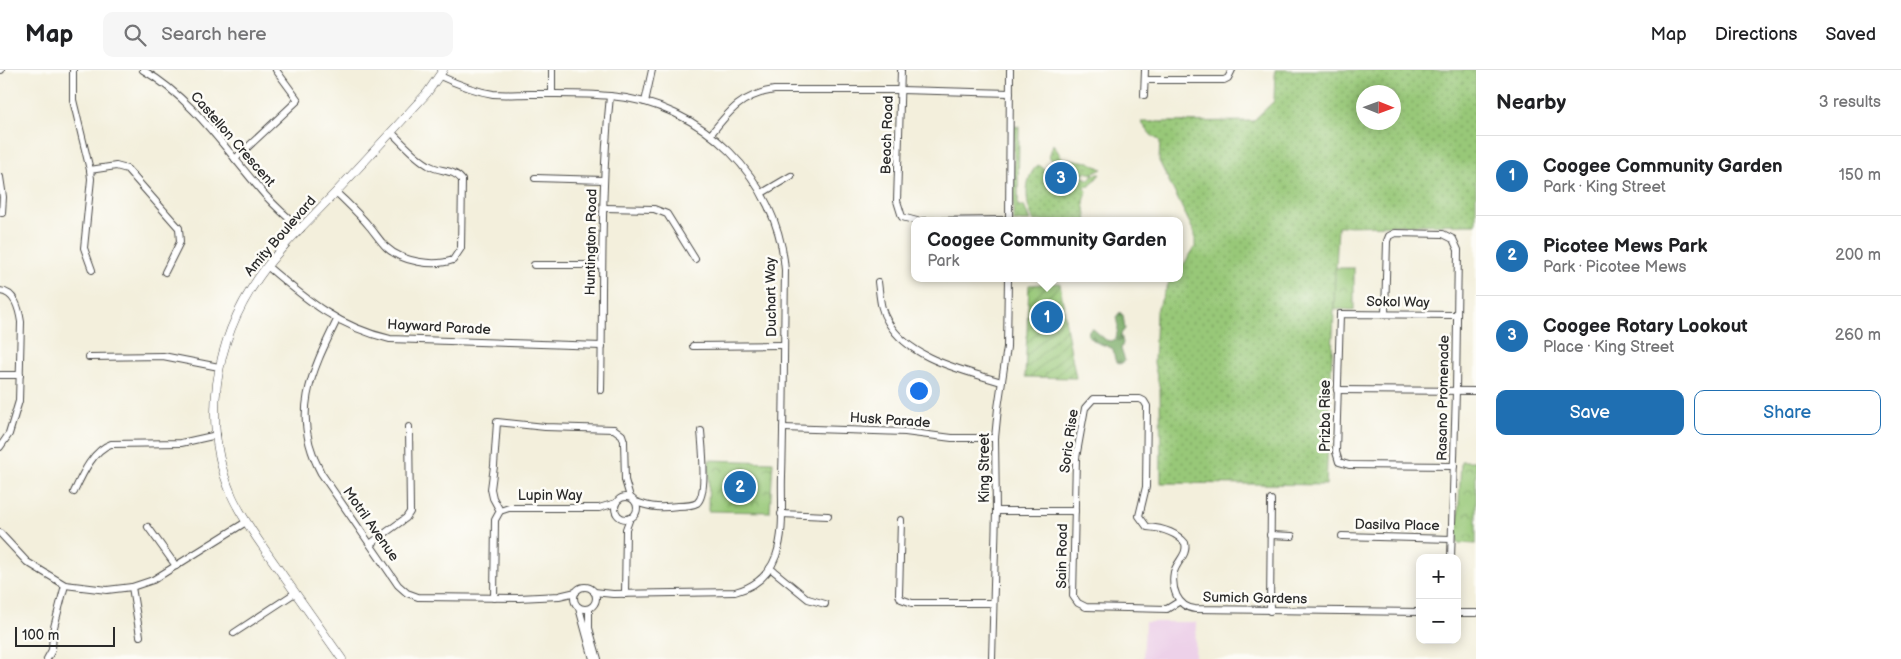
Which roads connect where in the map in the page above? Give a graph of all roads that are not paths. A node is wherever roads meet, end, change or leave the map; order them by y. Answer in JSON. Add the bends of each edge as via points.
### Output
{"nodes":[{"id":1,"x":73,"y":70,"type":"edge"},
{"id":2,"x":143,"y":70,"type":"edge"},
{"id":3,"x":276,"y":70,"type":"edge"},
{"id":4,"x":552,"y":70,"type":"edge"},
{"id":5,"x":652,"y":70,"type":"edge"},
{"id":6,"x":902,"y":70,"type":"edge"},
{"id":7,"x":1010,"y":70,"type":"edge"},
{"id":8,"x":1145,"y":70,"type":"edge"},
{"id":9,"x":1232,"y":70,"type":"edge"},
{"id":10,"x":442,"y":73,"type":"edge"},
{"id":11,"x":1145,"y":80,"type":"junction"},
{"id":12,"x":901,"y":90,"type":"junction"},
{"id":13,"x":1010,"y":93,"type":"junction"},
{"id":14,"x":552,"y":94,"type":"junction"},
{"id":15,"x":1144,"y":95,"type":"dead end"},
{"id":16,"x":610,"y":96,"type":"junction"},
{"id":17,"x":645,"y":102,"type":"junction"},
{"id":18,"x":392,"y":132,"type":"junction"},
{"id":19,"x":712,"y":134,"type":"junction"},
{"id":20,"x":235,"y":159,"type":"junction"},
{"id":21,"x":90,"y":170,"type":"junction"},
{"id":22,"x":791,"y":176,"type":"dead end"},
{"id":23,"x":0,"y":177,"type":"edge"},
{"id":24,"x":535,"y":178,"type":"dead end"},
{"id":25,"x":604,"y":180,"type":"junction"},
{"id":26,"x":336,"y":192,"type":"junction"},
{"id":27,"x":762,"y":193,"type":"junction"},
{"id":28,"x":604,"y":208,"type":"junction"},
{"id":29,"x":2,"y":213,"type":"dead end"},
{"id":30,"x":1009,"y":217,"type":"edge"},
{"id":31,"x":911,"y":219,"type":"edge"},
{"id":32,"x":301,"y":229,"type":"junction"},
{"id":33,"x":694,"y":259,"type":"dead end"},
{"id":34,"x":534,"y":265,"type":"dead end"},
{"id":35,"x":602,"y":265,"type":"junction"},
{"id":36,"x":267,"y":266,"type":"junction"},
{"id":37,"x":92,"y":270,"type":"dead end"},
{"id":38,"x":165,"y":272,"type":"dead end"},
{"id":39,"x":878,"y":282,"type":"dead end"},
{"id":40,"x":1008,"y":282,"type":"edge"},
{"id":41,"x":0,"y":291,"type":"edge"},
{"id":42,"x":1340,"y":314,"type":"joint"},
{"id":43,"x":1385,"y":314,"type":"junction"},
{"id":44,"x":1457,"y":315,"type":"junction"},
{"id":45,"x":337,"y":320,"type":"junction"},
{"id":46,"x":784,"y":345,"type":"junction"},
{"id":47,"x":602,"y":346,"type":"junction"},
{"id":48,"x":693,"y":346,"type":"dead end"},
{"id":49,"x":89,"y":357,"type":"dead end"},
{"id":50,"x":219,"y":367,"type":"junction"},
{"id":51,"x":0,"y":375,"type":"edge"},
{"id":52,"x":20,"y":375,"type":"junction"},
{"id":53,"x":1002,"y":382,"type":"junction"},
{"id":54,"x":601,"y":390,"type":"dead end"},
{"id":55,"x":1338,"y":390,"type":"junction"},
{"id":56,"x":1456,"y":391,"type":"junction"},
{"id":57,"x":1476,"y":391,"type":"edge"},
{"id":58,"x":409,"y":427,"type":"dead end"},
{"id":59,"x":783,"y":428,"type":"junction"},
{"id":60,"x":701,"y":431,"type":"dead end"},
{"id":61,"x":217,"y":435,"type":"junction"},
{"id":62,"x":995,"y":438,"type":"junction"},
{"id":63,"x":0,"y":447,"type":"edge"},
{"id":64,"x":1454,"y":466,"type":"junction"},
{"id":65,"x":625,"y":480,"type":"junction"},
{"id":66,"x":74,"y":492,"type":"dead end"},
{"id":67,"x":630,"y":497,"type":"junction"},
{"id":68,"x":621,"y":498,"type":"junction"},
{"id":69,"x":1271,"y":500,"type":"dead end"},
{"id":70,"x":636,"y":502,"type":"junction"},
{"id":71,"x":616,"y":503,"type":"junction"},
{"id":72,"x":599,"y":508,"type":"junction"},
{"id":73,"x":650,"y":508,"type":"junction"},
{"id":74,"x":500,"y":511,"type":"junction"},
{"id":75,"x":996,"y":511,"type":"junction"},
{"id":76,"x":1075,"y":511,"type":"junction"},
{"id":77,"x":636,"y":514,"type":"junction"},
{"id":78,"x":781,"y":514,"type":"junction"},
{"id":79,"x":618,"y":516,"type":"junction"},
{"id":80,"x":828,"y":516,"type":"dead end"},
{"id":81,"x":630,"y":518,"type":"junction"},
{"id":82,"x":902,"y":520,"type":"dead end"},
{"id":83,"x":246,"y":522,"type":"junction"},
{"id":84,"x":148,"y":527,"type":"dead end"},
{"id":85,"x":626,"y":529,"type":"junction"},
{"id":86,"x":0,"y":533,"type":"edge"},
{"id":87,"x":1270,"y":536,"type":"junction"},
{"id":88,"x":1292,"y":536,"type":"dead end"},
{"id":89,"x":1342,"y":536,"type":"dead end"},
{"id":90,"x":1451,"y":538,"type":"junction"},
{"id":91,"x":370,"y":544,"type":"junction"},
{"id":92,"x":1450,"y":554,"type":"edge"},
{"id":93,"x":176,"y":566,"type":"junction"},
{"id":94,"x":770,"y":568,"type":"junction"},
{"id":95,"x":65,"y":585,"type":"junction"},
{"id":96,"x":132,"y":587,"type":"junction"},
{"id":97,"x":576,"y":592,"type":"junction"},
{"id":98,"x":594,"y":592,"type":"junction"},
{"id":99,"x":295,"y":593,"type":"junction"},
{"id":100,"x":613,"y":594,"type":"junction"},
{"id":101,"x":625,"y":594,"type":"junction"},
{"id":102,"x":559,"y":596,"type":"junction"},
{"id":103,"x":494,"y":598,"type":"junction"},
{"id":104,"x":1180,"y":601,"type":"junction"},
{"id":105,"x":596,"y":602,"type":"junction"},
{"id":106,"x":993,"y":603,"type":"junction"},
{"id":107,"x":825,"y":604,"type":"dead end"},
{"id":108,"x":577,"y":605,"type":"junction"},
{"id":109,"x":589,"y":609,"type":"junction"},
{"id":110,"x":1270,"y":611,"type":"junction"},
{"id":111,"x":1416,"y":612,"type":"edge"},
{"id":112,"x":1461,"y":612,"type":"edge"},
{"id":113,"x":1476,"y":613,"type":"edge"},
{"id":114,"x":234,"y":633,"type":"dead end"},
{"id":115,"x":140,"y":636,"type":"dead end"},
{"id":116,"x":47,"y":659,"type":"edge"},
{"id":117,"x":342,"y":659,"type":"edge"},
{"id":118,"x":592,"y":659,"type":"edge"},
{"id":119,"x":598,"y":659,"type":"edge"},
{"id":120,"x":992,"y":659,"type":"edge"}],
"edges":[{"from":1,"to":21,"type":"street","via":[[73,100]]},
{"from":2,"to":20,"type":"street","name":"Castellon Crescent","via":[[181,98]]},
{"from":3,"to":20,"type":"street","via":[[298,100]]},
{"from":4,"to":14,"type":"street"},
{"from":5,"to":17,"type":"street"},
{"from":6,"to":12,"type":"street","name":"Beach Road"},
{"from":7,"to":13,"type":"street"},
{"from":8,"to":11,"type":"street"},
{"from":9,"to":11,"type":"street","via":[[1228,78],[1218,81]]},
{"from":10,"to":14,"type":"street","name":"Duchart Way","via":[[466,88],[491,94]]},
{"from":10,"to":18,"type":"street","name":"Amity Boulevard"},
{"from":11,"to":15,"type":"street"},
{"from":12,"to":13,"type":"street"},
{"from":12,"to":19,"type":"street","via":[[766,92],[735,106]]},
{"from":12,"to":31,"type":"street","name":"Beach Road","via":[[897,201],[902,216]]},
{"from":13,"to":30,"type":"street"},
{"from":14,"to":16,"type":"street","name":"Duchart Way"},
{"from":16,"to":17,"type":"street","name":"Duchart Way"},
{"from":16,"to":25,"type":"street","name":"Huntington Road"},
{"from":17,"to":19,"type":"street","name":"Duchart Way"},
{"from":18,"to":26,"type":"street","name":"Amity Boulevard"},
{"from":18,"to":26,"type":"street","via":[[426,164],[457,174],[462,180],[461,248],[457,256],[449,262],[421,262],[399,256],[387,248]]},
{"from":19,"to":27,"type":"street","name":"Duchart Way","via":[[741,164]]},
{"from":20,"to":32,"type":"street","name":"Castellon Crescent","via":[[265,195]]},
{"from":21,"to":37,"type":"street","via":[[84,243]]},
{"from":21,"to":38,"type":"street","via":[[116,166],[128,169],[179,228],[180,242]]},
{"from":22,"to":27,"type":"street"},
{"from":23,"to":29,"type":"street"},
{"from":24,"to":25,"type":"street"},
{"from":25,"to":28,"type":"street","name":"Huntington Road"},
{"from":26,"to":32,"type":"street","name":"Amity Boulevard"},
{"from":27,"to":46,"type":"street","name":"Duchart Way","via":[[774,217],[783,253]]},
{"from":28,"to":33,"type":"street","via":[[654,209],[667,214]]},
{"from":28,"to":35,"type":"street","name":"Huntington Road"},
{"from":32,"to":36,"type":"street","name":"Amity Boulevard"},
{"from":34,"to":35,"type":"street"},
{"from":35,"to":47,"type":"street","name":"Huntington Road"},
{"from":36,"to":45,"type":"street","name":"Hayward Parade"},
{"from":36,"to":50,"type":"street","name":"Amity Boulevard","via":[[237,314],[225,341]]},
{"from":39,"to":53,"type":"street","via":[[880,303],[888,322],[908,344],[937,360]]},
{"from":40,"to":53,"type":"street","name":"King Street","via":[[1007,347]]},
{"from":41,"to":52,"type":"street","via":[[12,295],[20,316]]},
{"from":42,"to":43,"type":"street","name":"Sokol Way"},
{"from":42,"to":55,"type":"street","name":"Prizba Rise"},
{"from":43,"to":44,"type":"street","name":"Sokol Way"},
{"from":43,"to":44,"type":"street","name":"Rasano Promenade","via":[[1386,241],[1389,236],[1442,234],[1453,239],[1458,250]]},
{"from":44,"to":56,"type":"street","name":"Rasano Promenade"},
{"from":45,"to":47,"type":"street","name":"Hayward Parade","via":[[390,339]]},
{"from":45,"to":91,"type":"street","name":"Motril Avenue","via":[[308,388],[308,440],[321,473]]},
{"from":46,"to":48,"type":"street"},
{"from":46,"to":59,"type":"street","name":"Duchart Way"},
{"from":47,"to":54,"type":"street","name":"Huntington Road"},
{"from":49,"to":50,"type":"street","via":[[162,356]]},
{"from":50,"to":61,"type":"street","name":"Amity Boulevard","via":[[215,406]]},
{"from":51,"to":52,"type":"street"},
{"from":52,"to":63,"type":"street","via":[[19,401],[10,434]]},
{"from":53,"to":62,"type":"street","name":"King Street"},
{"from":55,"to":56,"type":"street"},
{"from":55,"to":64,"type":"street","name":"Prizba Rise","via":[[1336,452],[1339,462],[1349,466]]},
{"from":56,"to":57,"type":"street"},
{"from":56,"to":64,"type":"street","name":"Rasano Promenade"},
{"from":58,"to":91,"type":"street","via":[[410,512]]},
{"from":59,"to":62,"type":"street","name":"Husk Parade"},
{"from":59,"to":78,"type":"street","name":"Duchart Way"},
{"from":60,"to":73,"type":"street","via":[[701,499],[690,505]]},
{"from":61,"to":66,"type":"street","via":[[181,443],[98,445]]},
{"from":61,"to":83,"type":"street","name":"Amity Boulevard","via":[[227,482]]},
{"from":62,"to":75,"type":"street","name":"King Street"},
{"from":64,"to":90,"type":"street","name":"Rasano Promenade"},
{"from":65,"to":67,"type":"street"},
{"from":65,"to":68,"type":"street"},
{"from":65,"to":74,"type":"street","via":[[624,440],[614,429],[497,422],[491,494]]},
{"from":67,"to":68,"type":"street"},
{"from":67,"to":70,"type":"street"},
{"from":68,"to":71,"type":"street"},
{"from":69,"to":87,"type":"street"},
{"from":70,"to":73,"type":"street"},
{"from":70,"to":77,"type":"street"},
{"from":71,"to":72,"type":"street","name":"Lupin Way"},
{"from":71,"to":79,"type":"street"},
{"from":72,"to":74,"type":"street","name":"Lupin Way","via":[[509,508]]},
{"from":72,"to":79,"type":"street","name":"Lupin Way"},
{"from":73,"to":77,"type":"street"},
{"from":74,"to":103,"type":"street","name":"Lupin Way","via":[[495,520]]},
{"from":75,"to":76,"type":"street","name":"Sain Road"},
{"from":75,"to":106,"type":"street","name":"King Street"},
{"from":76,"to":104,"type":"street","name":"Sain Road","via":[[1073,596],[1078,603],[1086,607],[1167,608]]},
{"from":76,"to":104,"type":"street","name":"Soric Rise","via":[[1076,458],[1087,404],[1096,398],[1144,401],[1147,406],[1146,484],[1139,516],[1147,527],[1165,530],[1185,543],[1185,552],[1174,571],[1173,581]]},
{"from":77,"to":81,"type":"street"},
{"from":78,"to":80,"type":"street"},
{"from":78,"to":94,"type":"street","name":"Duchart Way","via":[[778,548]]},
{"from":79,"to":81,"type":"street"},
{"from":79,"to":85,"type":"street"},
{"from":81,"to":85,"type":"street"},
{"from":82,"to":106,"type":"street","via":[[901,599],[912,603]]},
{"from":83,"to":93,"type":"street"},
{"from":83,"to":99,"type":"street","name":"Amity Boulevard"},
{"from":84,"to":93,"type":"street"},
{"from":85,"to":101,"type":"street"},
{"from":86,"to":95,"type":"street","via":[[27,562]]},
{"from":87,"to":88,"type":"street"},
{"from":87,"to":110,"type":"street"},
{"from":89,"to":90,"type":"street","name":"Dasilva Place"},
{"from":90,"to":92,"type":"street","name":"Rasano Promenade"},
{"from":91,"to":103,"type":"street","name":"Motril Avenue","via":[[398,585],[412,596]]},
{"from":93,"to":96,"type":"street","via":[[153,580]]},
{"from":94,"to":101,"type":"street","name":"Duchart Way","via":[[758,582],[735,592]]},
{"from":94,"to":107,"type":"street","via":[[808,599]]},
{"from":95,"to":96,"type":"street","via":[[107,590]]},
{"from":95,"to":116,"type":"street","via":[[53,631],[52,650]]},
{"from":96,"to":115,"type":"street"},
{"from":97,"to":98,"type":"street","via":[[585,587]]},
{"from":97,"to":102,"type":"street","name":"Motril Avenue"},
{"from":97,"to":108,"type":"street"},
{"from":98,"to":100,"type":"street","name":"Duchart Way"},
{"from":98,"to":105,"type":"street"},
{"from":99,"to":114,"type":"street"},
{"from":99,"to":117,"type":"street","name":"Amity Boulevard"},
{"from":100,"to":101,"type":"street","name":"Duchart Way"},
{"from":100,"to":105,"type":"street","name":"Duchart Way"},
{"from":102,"to":103,"type":"street","name":"Motril Avenue"},
{"from":102,"to":108,"type":"street","name":"Motril Avenue"},
{"from":104,"to":110,"type":"street","name":"Sumich Gardens","via":[[1195,609]]},
{"from":105,"to":109,"type":"street"},
{"from":106,"to":120,"type":"street","name":"King Street"},
{"from":108,"to":109,"type":"street"},
{"from":108,"to":118,"type":"street"},
{"from":109,"to":119,"type":"street","via":[[589,628]]},
{"from":110,"to":111,"type":"street","name":"Sumich Gardens"},
{"from":112,"to":113,"type":"street"}]}
